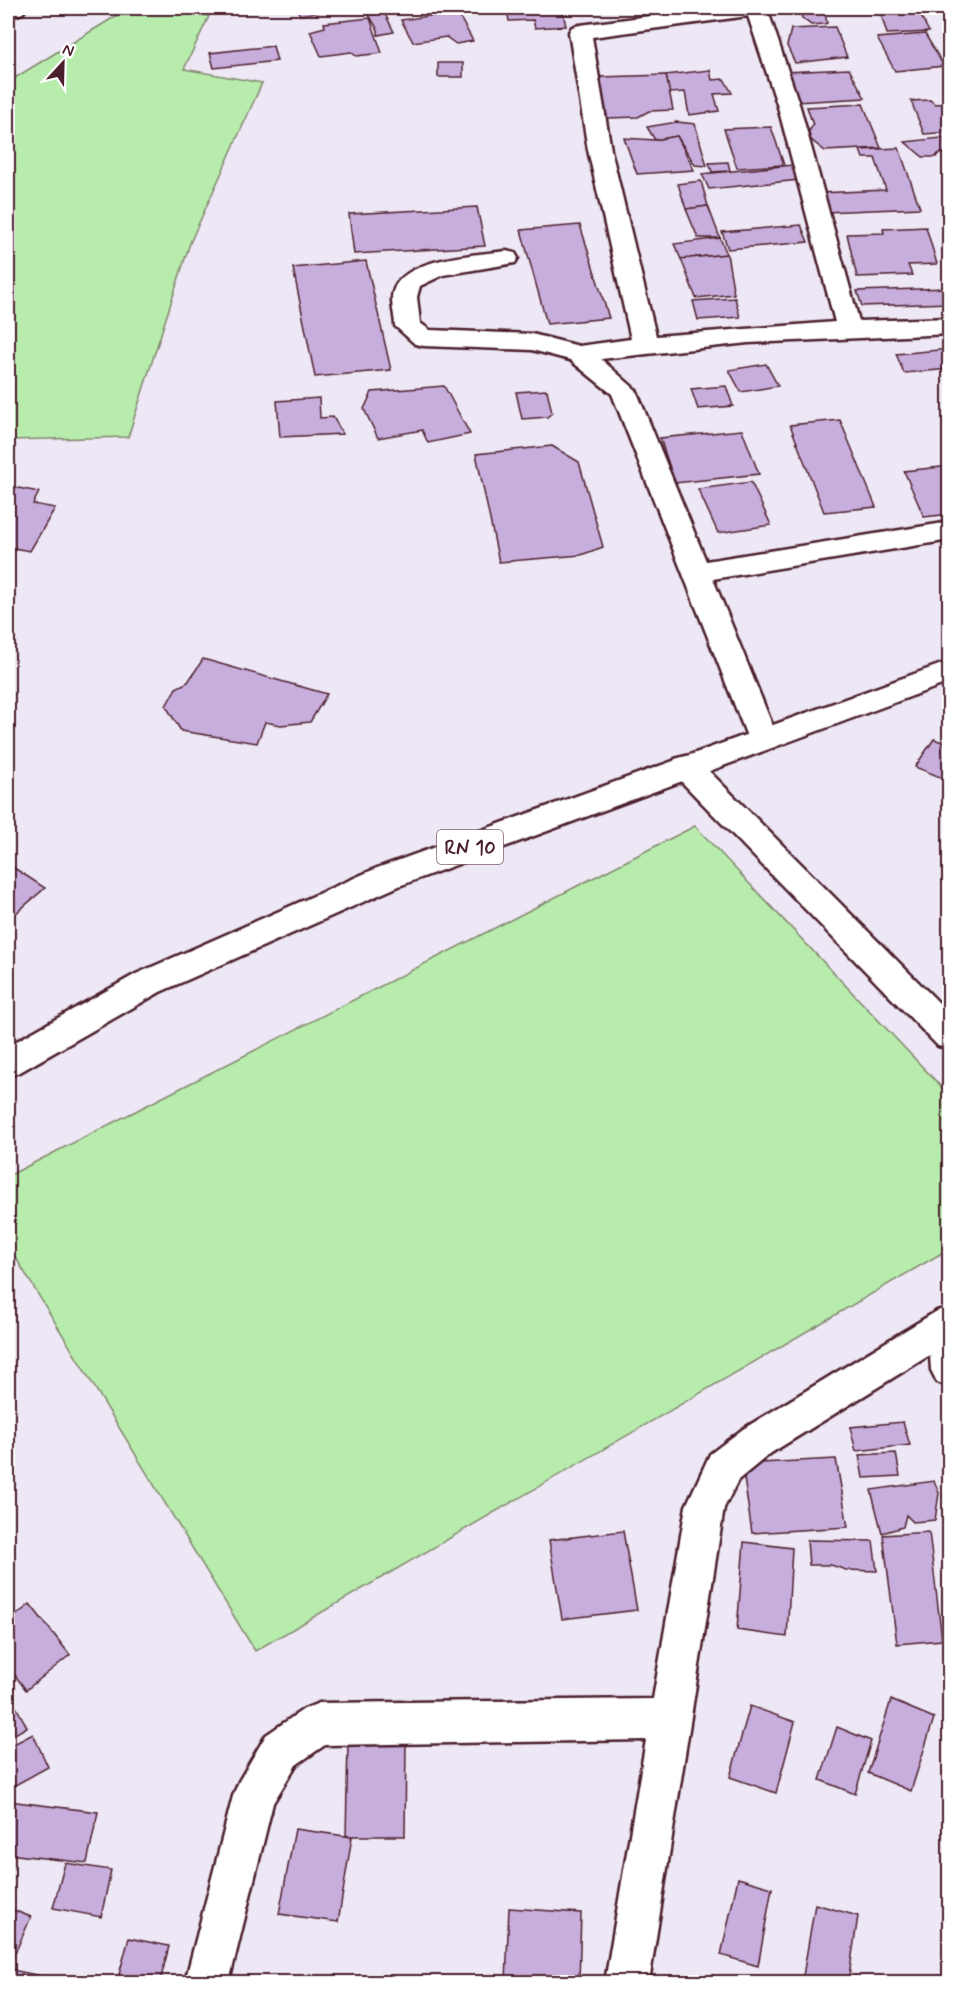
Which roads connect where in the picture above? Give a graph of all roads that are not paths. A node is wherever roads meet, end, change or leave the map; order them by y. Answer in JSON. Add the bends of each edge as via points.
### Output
{"nodes":[{"id":1,"x":15,"y":8,"type":"edge"},
{"id":2,"x":757,"y":8,"type":"edge"},
{"id":3,"x":8,"y":12,"type":"edge"},
{"id":4,"x":506,"y":258,"type":"dead end"},
{"id":5,"x":950,"y":326,"type":"edge"},
{"id":6,"x":849,"y":329,"type":"junction"},
{"id":7,"x":645,"y":344,"type":"junction"},
{"id":8,"x":579,"y":354,"type":"junction"},
{"id":9,"x":950,"y":531,"type":"edge"},
{"id":10,"x":696,"y":572,"type":"junction"},
{"id":11,"x":950,"y":671,"type":"edge"},
{"id":12,"x":763,"y":739,"type":"junction"},
{"id":13,"x":686,"y":767,"type":"junction"},
{"id":14,"x":950,"y":1036,"type":"edge"},
{"id":15,"x":8,"y":1062,"type":"edge"},
{"id":16,"x":947,"y":1325,"type":"edge"},
{"id":17,"x":950,"y":1370,"type":"edge"},
{"id":18,"x":670,"y":1719,"type":"junction"},
{"id":19,"x":207,"y":1983,"type":"edge"},
{"id":20,"x":627,"y":1983,"type":"edge"}],
"edges":[{"from":1,"to":3,"type":"street"},
{"from":2,"to":6,"type":"street","via":[[789,107]]},
{"from":2,"to":7,"type":"street","via":[[578,24],[614,214]]},
{"from":4,"to":8,"type":"street","via":[[430,271],[413,279],[405,289],[408,326],[424,338],[532,342]]},
{"from":5,"to":6,"type":"street"},
{"from":6,"to":7,"type":"street"},
{"from":7,"to":8,"type":"street"},
{"from":8,"to":10,"type":"street","via":[[623,390]]},
{"from":9,"to":10,"type":"street"},
{"from":10,"to":12,"type":"street"},
{"from":11,"to":12,"type":"street","name":"RN 10","number":"RN 10"},
{"from":12,"to":13,"type":"street","name":"RN 10","number":"RN 10"},
{"from":13,"to":14,"type":"street"},
{"from":13,"to":15,"type":"street","name":"RN 10","number":"RN 10","via":[[388,877],[148,983]]},
{"from":16,"to":17,"type":"street"},
{"from":16,"to":18,"type":"street","via":[[757,1441],[724,1467],[705,1506]]},
{"from":18,"to":19,"type":"street","via":[[319,1724],[281,1750],[254,1796]]},
{"from":18,"to":20,"type":"street"}]}
